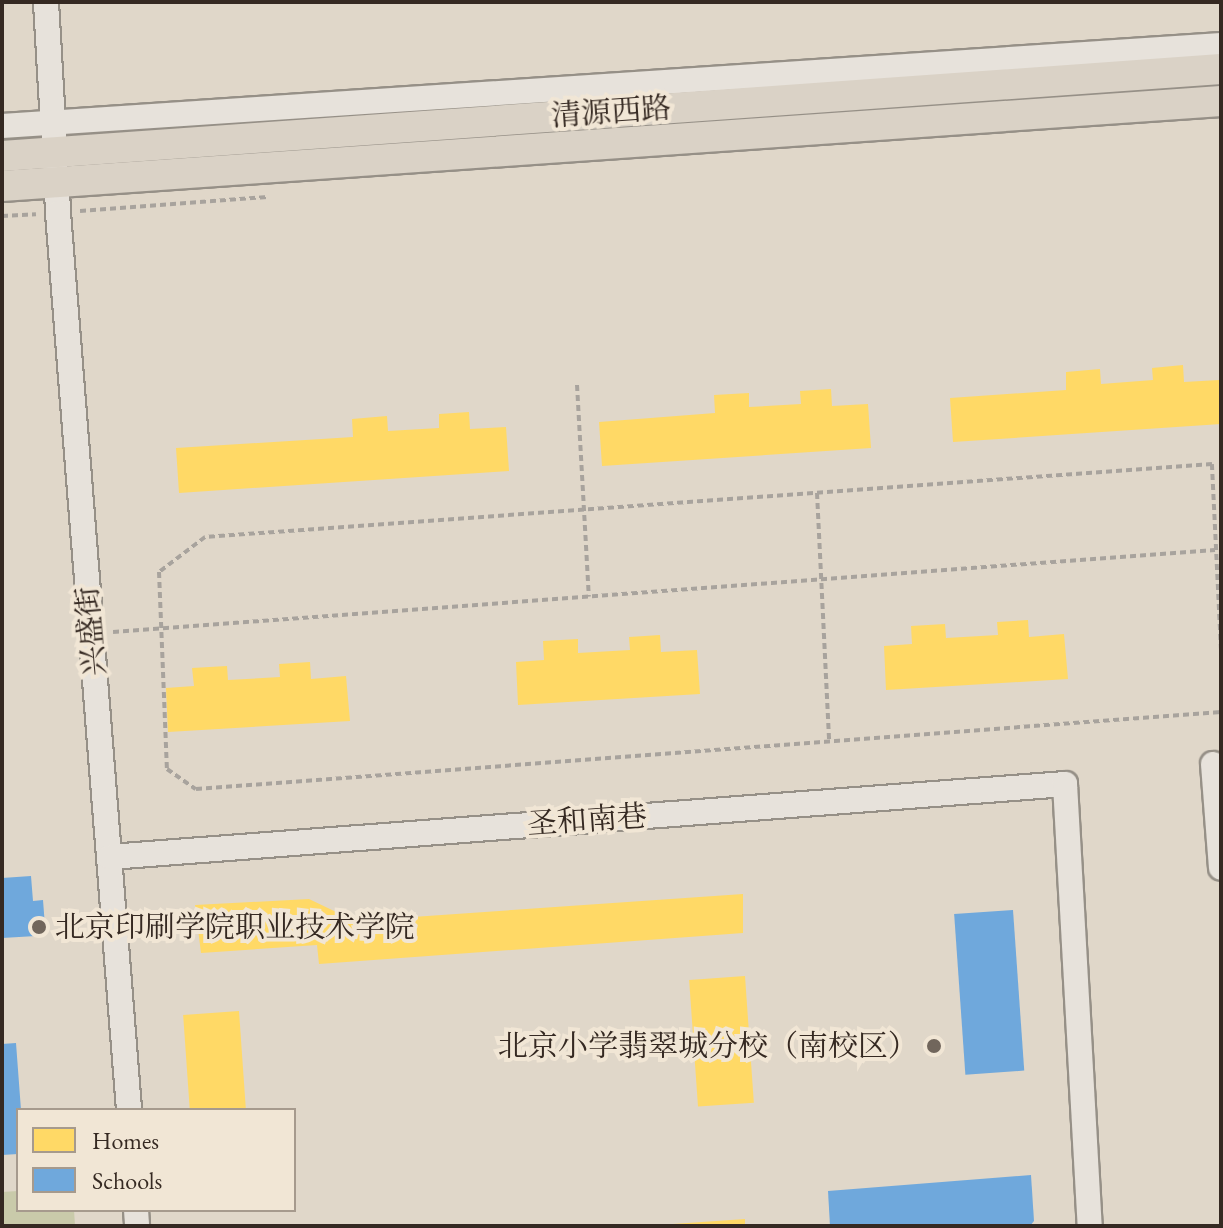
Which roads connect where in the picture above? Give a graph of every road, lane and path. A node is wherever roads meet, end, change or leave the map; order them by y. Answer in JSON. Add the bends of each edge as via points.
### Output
{"nodes":[{"id":1,"x":46,"y":2,"type":"edge"},
{"id":2,"x":1221,"y":45,"type":"edge"},
{"id":3,"x":1221,"y":69,"type":"edge"},
{"id":4,"x":1221,"y":101,"type":"edge"},
{"id":5,"x":2,"y":126,"type":"edge"},
{"id":6,"x":54,"y":137,"type":"junction"},
{"id":7,"x":2,"y":156,"type":"edge"},
{"id":8,"x":56,"y":183,"type":"junction"},
{"id":9,"x":2,"y":186,"type":"edge"},
{"id":10,"x":577,"y":385,"type":"dead end"},
{"id":11,"x":817,"y":493,"type":"junction"},
{"id":12,"x":583,"y":510,"type":"junction"},
{"id":13,"x":1215,"y":550,"type":"junction"},
{"id":14,"x":821,"y":580,"type":"junction"},
{"id":15,"x":589,"y":597,"type":"junction"},
{"id":16,"x":163,"y":630,"type":"junction"},
{"id":17,"x":91,"y":633,"type":"junction"},
{"id":18,"x":1221,"y":650,"type":"edge"},
{"id":19,"x":1221,"y":712,"type":"edge"},
{"id":20,"x":829,"y":741,"type":"junction"},
{"id":21,"x":1213,"y":764,"type":"dead end"},
{"id":22,"x":110,"y":857,"type":"junction"},
{"id":23,"x":1221,"y":868,"type":"edge"},
{"id":24,"x":129,"y":1108,"type":"edge"},
{"id":25,"x":1090,"y":1226,"type":"edge"}],
"edges":[{"from":1,"to":6,"type":"street","name":"兴盛街"},
{"from":2,"to":6,"type":"street","name":"清源西路"},
{"from":3,"to":6,"type":"main road","name":"清源西路"},
{"from":4,"to":8,"type":"main road","name":"清源西路"},
{"from":5,"to":6,"type":"street","name":"清源西路"},
{"from":6,"to":7,"type":"main road","name":"清源西路"},
{"from":6,"to":8,"type":"street","name":"兴盛街"},
{"from":8,"to":9,"type":"main road","name":"清源西路"},
{"from":8,"to":17,"type":"street","name":"兴盛街"},
{"from":10,"to":12,"type":"path"},
{"from":11,"to":12,"type":"path"},
{"from":11,"to":13,"type":"path","via":[[1212,464]]},
{"from":11,"to":14,"type":"path"},
{"from":12,"to":15,"type":"path"},
{"from":12,"to":16,"type":"path","via":[[205,537],[159,572]]},
{"from":13,"to":14,"type":"path"},
{"from":13,"to":18,"type":"path"},
{"from":14,"to":15,"type":"path"},
{"from":14,"to":20,"type":"path"},
{"from":15,"to":16,"type":"path"},
{"from":16,"to":17,"type":"path"},
{"from":16,"to":20,"type":"path","via":[[167,769],[196,789]]},
{"from":17,"to":22,"type":"street","name":"兴盛街"},
{"from":19,"to":20,"type":"path"},
{"from":21,"to":23,"type":"street"},
{"from":22,"to":24,"type":"street","name":"兴盛街"},
{"from":22,"to":25,"type":"street","name":"圣和南巷","via":[[1065,784]]}]}
